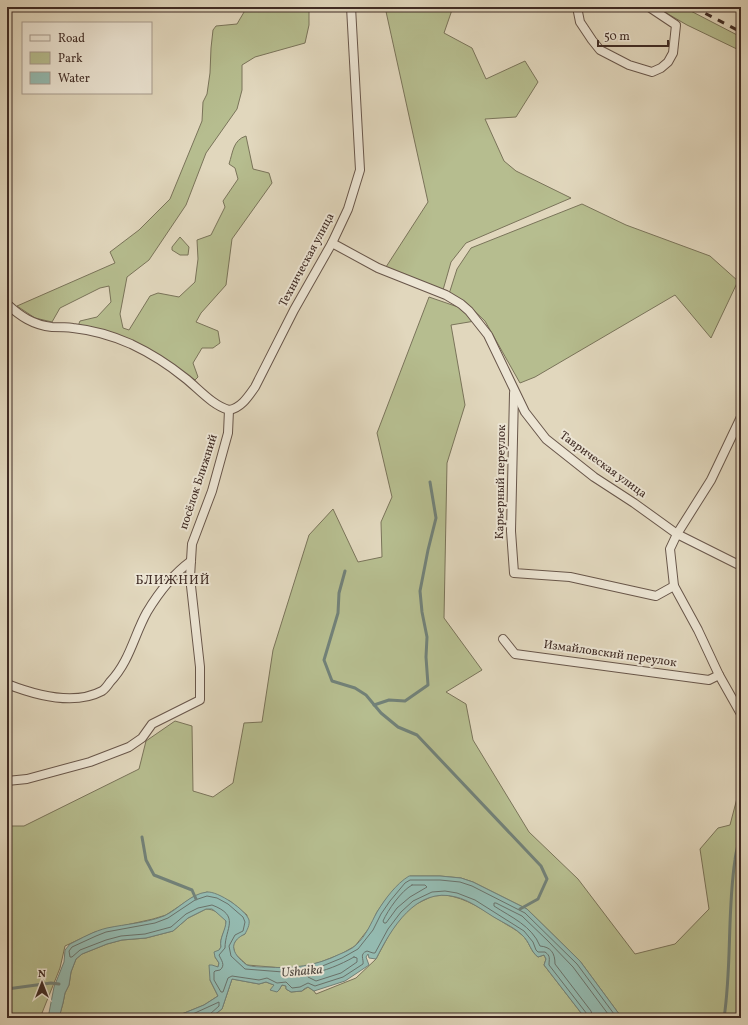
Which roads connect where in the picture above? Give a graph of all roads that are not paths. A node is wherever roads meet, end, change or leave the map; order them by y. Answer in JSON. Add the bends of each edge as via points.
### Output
{"nodes":[{"id":1,"x":351,"y":7,"type":"edge"},
{"id":2,"x":577,"y":7,"type":"edge"},
{"id":3,"x":649,"y":7,"type":"edge"},
{"id":4,"x":332,"y":243,"type":"junction"},
{"id":5,"x":7,"y":304,"type":"edge"},
{"id":6,"x":514,"y":391,"type":"junction"},
{"id":7,"x":229,"y":410,"type":"junction"},
{"id":8,"x":741,"y":417,"type":"edge"},
{"id":9,"x":677,"y":534,"type":"junction"},
{"id":10,"x":191,"y":561,"type":"junction"},
{"id":11,"x":741,"y":566,"type":"edge"},
{"id":12,"x":674,"y":586,"type":"junction"},
{"id":13,"x":503,"y":639,"type":"dead end"},
{"id":14,"x":719,"y":675,"type":"junction"},
{"id":15,"x":7,"y":684,"type":"edge"},
{"id":16,"x":741,"y":714,"type":"edge"},
{"id":17,"x":7,"y":781,"type":"edge"}],
"edges":[{"from":1,"to":4,"type":"street","name":"Техническая улица","via":[[360,170],[348,208]]},
{"from":2,"to":3,"type":"street","via":[[580,22],[600,50],[628,65],[652,72],[668,62],[673,53],[676,24]]},
{"from":4,"to":6,"type":"street","name":"Таврическая улица","via":[[378,268],[446,295],[465,308],[488,335]]},
{"from":4,"to":7,"type":"street","name":"Техническая улица","via":[[255,387],[239,407]]},
{"from":5,"to":7,"type":"street","via":[[33,323],[95,332],[132,344],[163,362],[219,406]]},
{"from":6,"to":9,"type":"street","name":"Таврическая улица","via":[[528,416],[546,439],[594,477],[634,502]]},
{"from":6,"to":12,"type":"street","name":"Карьерный переулок","via":[[511,531],[514,573],[570,577],[656,596]]},
{"from":7,"to":10,"type":"street","name":"посёлок Ближний","via":[[228,432],[212,491],[192,544]]},
{"from":8,"to":9,"type":"street","via":[[711,480]]},
{"from":9,"to":11,"type":"street","name":"Таврическая улица"},
{"from":9,"to":12,"type":"street","via":[[670,549]]},
{"from":10,"to":15,"type":"street","via":[[164,585],[146,613],[129,654],[114,679],[103,690],[84,698],[67,699],[22,690]]},
{"from":10,"to":17,"type":"street","name":"посёлок Ближний","via":[[190,577],[200,667],[200,700],[152,724],[142,738],[129,747],[90,762],[27,779]]},
{"from":12,"to":14,"type":"street"},
{"from":13,"to":14,"type":"street","name":"Измайловский переулок","via":[[515,654],[709,680]]},
{"from":14,"to":16,"type":"street"}]}
